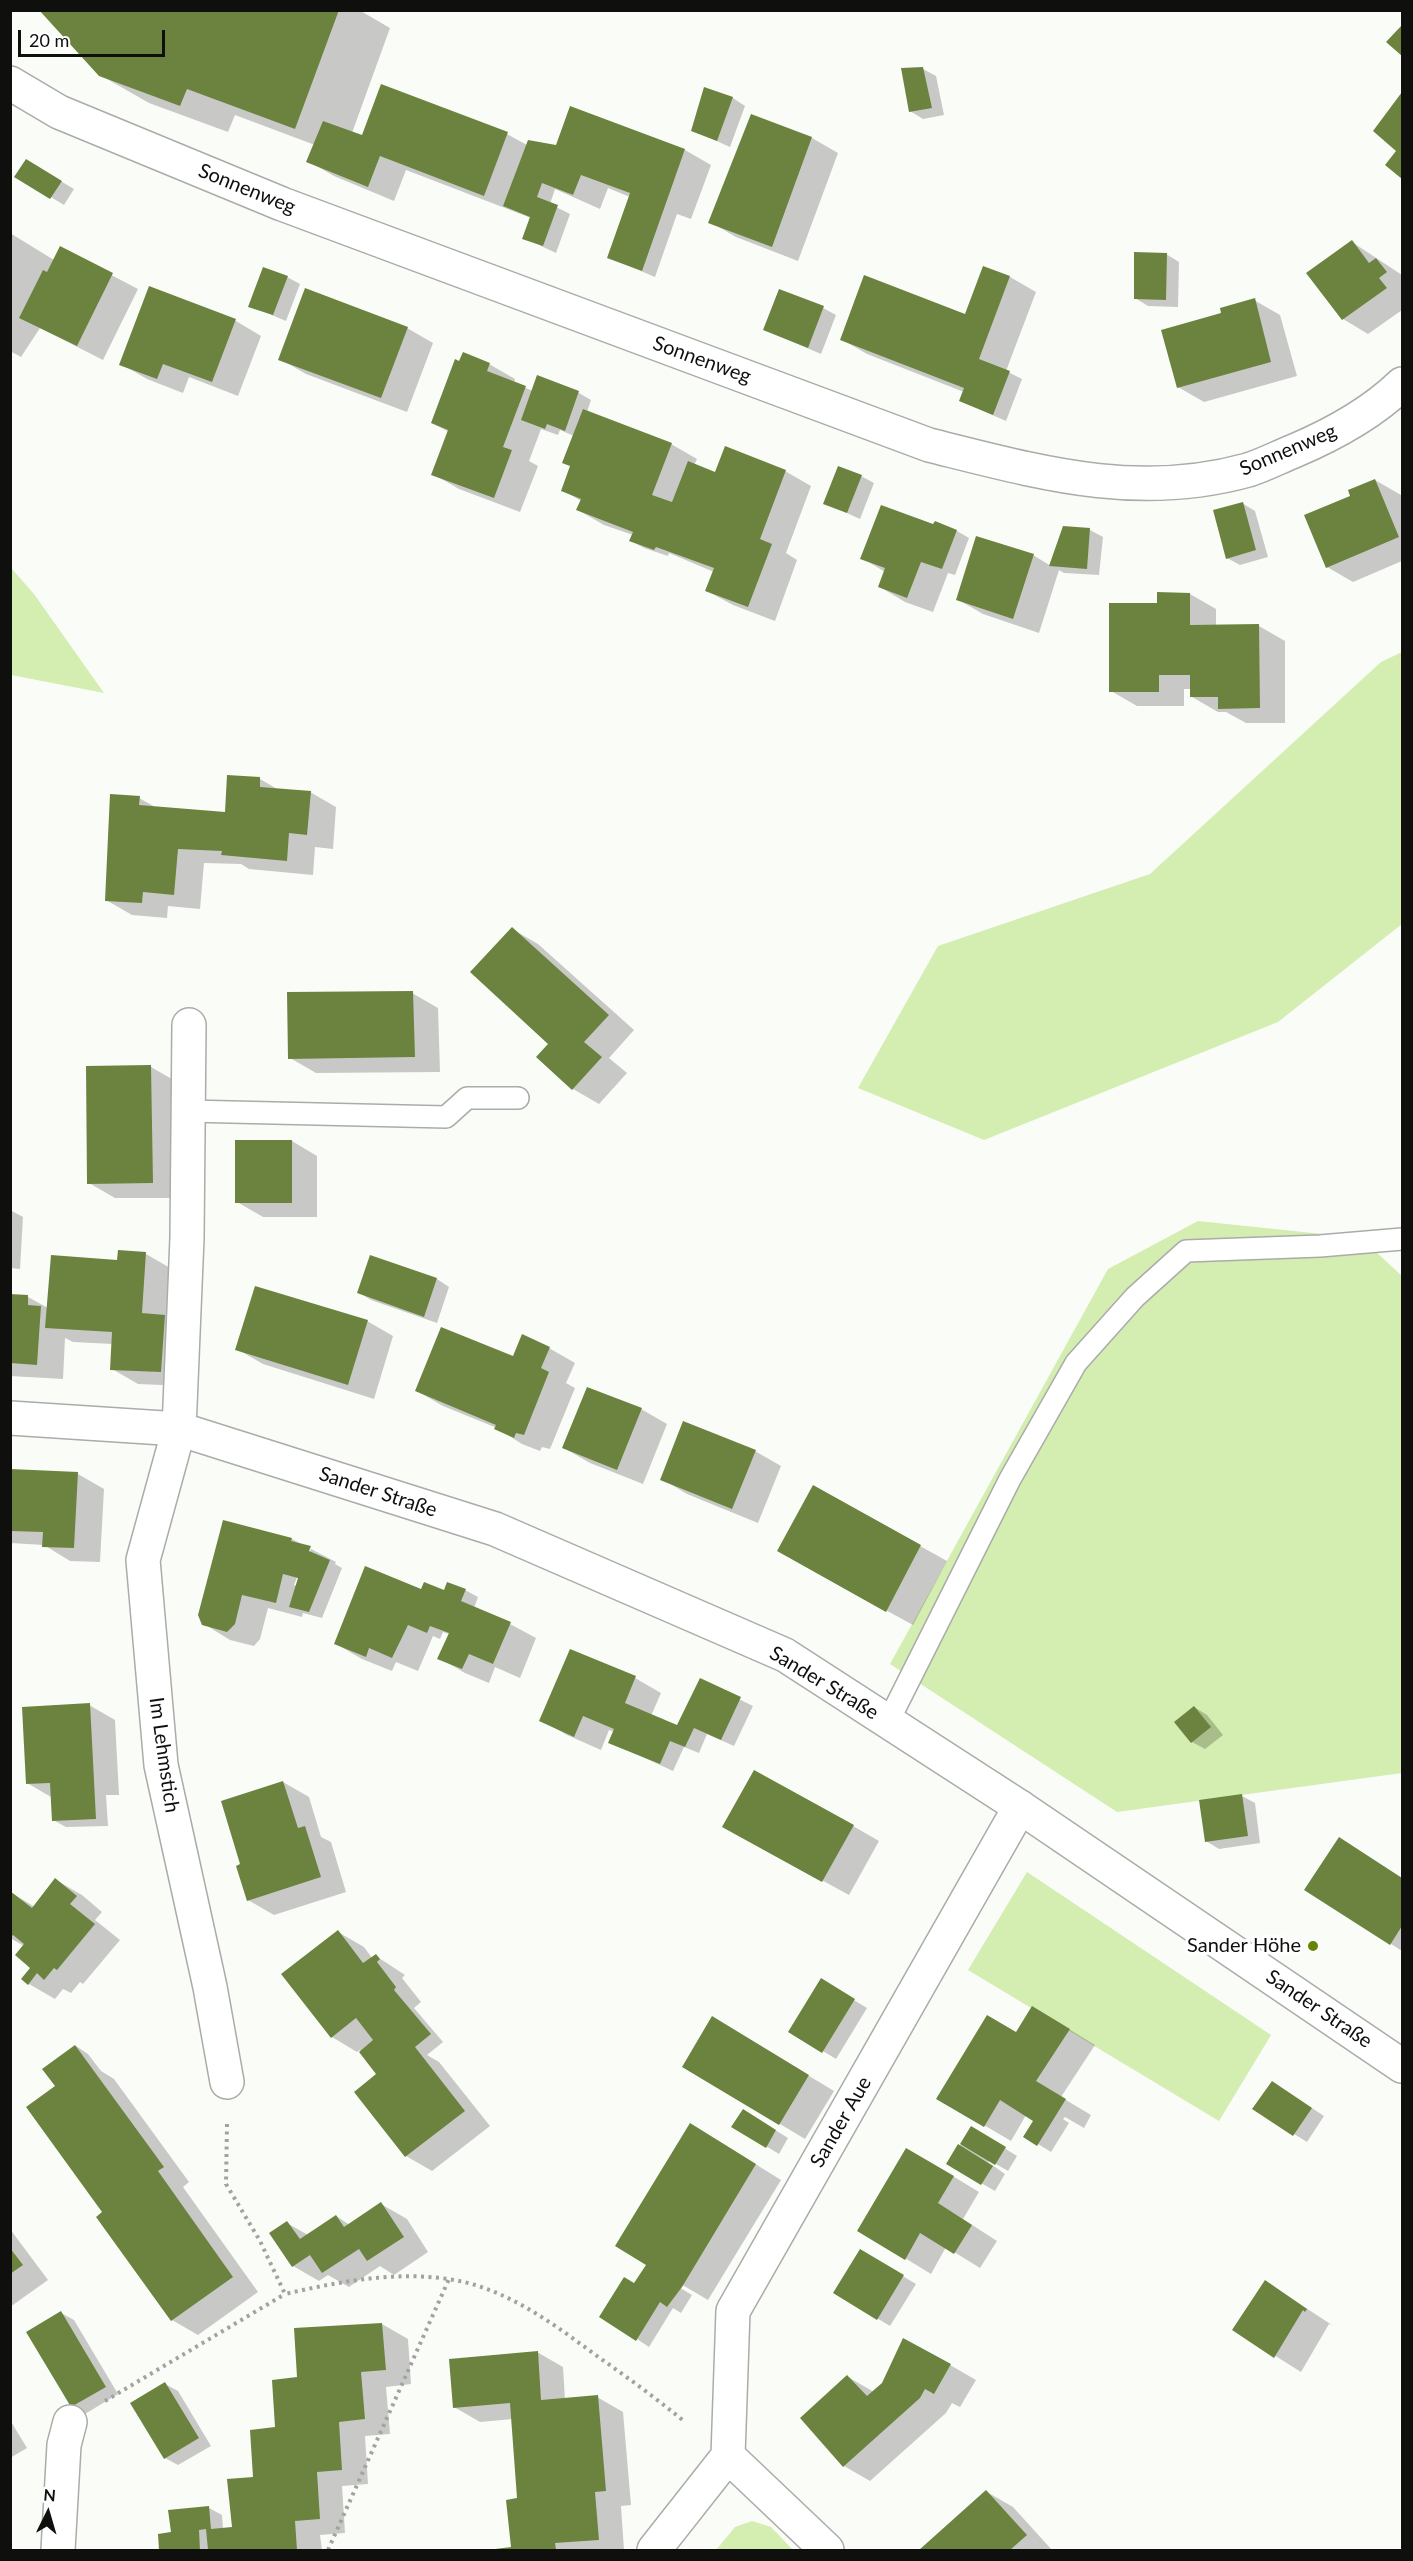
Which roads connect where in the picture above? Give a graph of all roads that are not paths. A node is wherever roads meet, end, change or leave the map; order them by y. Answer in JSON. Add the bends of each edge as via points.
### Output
{"nodes":[{"id":1,"x":10,"y":83,"type":"edge"},
{"id":2,"x":1402,"y":384,"type":"edge"},
{"id":3,"x":189,"y":1025,"type":"dead end"},
{"id":4,"x":518,"y":1098,"type":"dead end"},
{"id":5,"x":188,"y":1111,"type":"junction"},
{"id":6,"x":1402,"y":1239,"type":"edge"},
{"id":7,"x":10,"y":1418,"type":"edge"},
{"id":8,"x":179,"y":1429,"type":"junction"},
{"id":9,"x":888,"y":1722,"type":"junction"},
{"id":10,"x":1020,"y":1808,"type":"junction"},
{"id":11,"x":1402,"y":2066,"type":"edge"},
{"id":12,"x":227,"y":2082,"type":"road end"},
{"id":13,"x":70,"y":2422,"type":"road end"},
{"id":14,"x":728,"y":2456,"type":"junction"},
{"id":15,"x":58,"y":2550,"type":"edge"},
{"id":16,"x":654,"y":2550,"type":"edge"},
{"id":17,"x":827,"y":2550,"type":"edge"}],
"edges":[{"from":1,"to":2,"type":"street","name":"Sonnenweg","via":[[59,112],[282,204],[930,445],[1018,467],[1080,480],[1139,485],[1195,481],[1250,470],[1327,437],[1381,404]]},
{"from":3,"to":5,"type":"street"},
{"from":4,"to":5,"type":"lane","via":[[466,1098],[446,1117]]},
{"from":5,"to":8,"type":"street"},
{"from":6,"to":9,"type":"lane","via":[[1186,1251],[1135,1297],[1076,1363],[1010,1479]]},
{"from":7,"to":8,"type":"street","name":"Sander Straße"},
{"from":8,"to":9,"type":"street","name":"Sander Straße","via":[[495,1529],[785,1655]]},
{"from":8,"to":12,"type":"street","name":"Im Lehmstich","via":[[143,1560],[161,1765]]},
{"from":9,"to":10,"type":"street","name":"Sander Straße"},
{"from":10,"to":11,"type":"street","name":"Sander Straße"},
{"from":10,"to":14,"type":"street","name":"Sander Aue","via":[[733,2311]]},
{"from":13,"to":15,"type":"street","via":[[64,2445]]},
{"from":14,"to":16,"type":"street"},
{"from":14,"to":17,"type":"street"}]}
